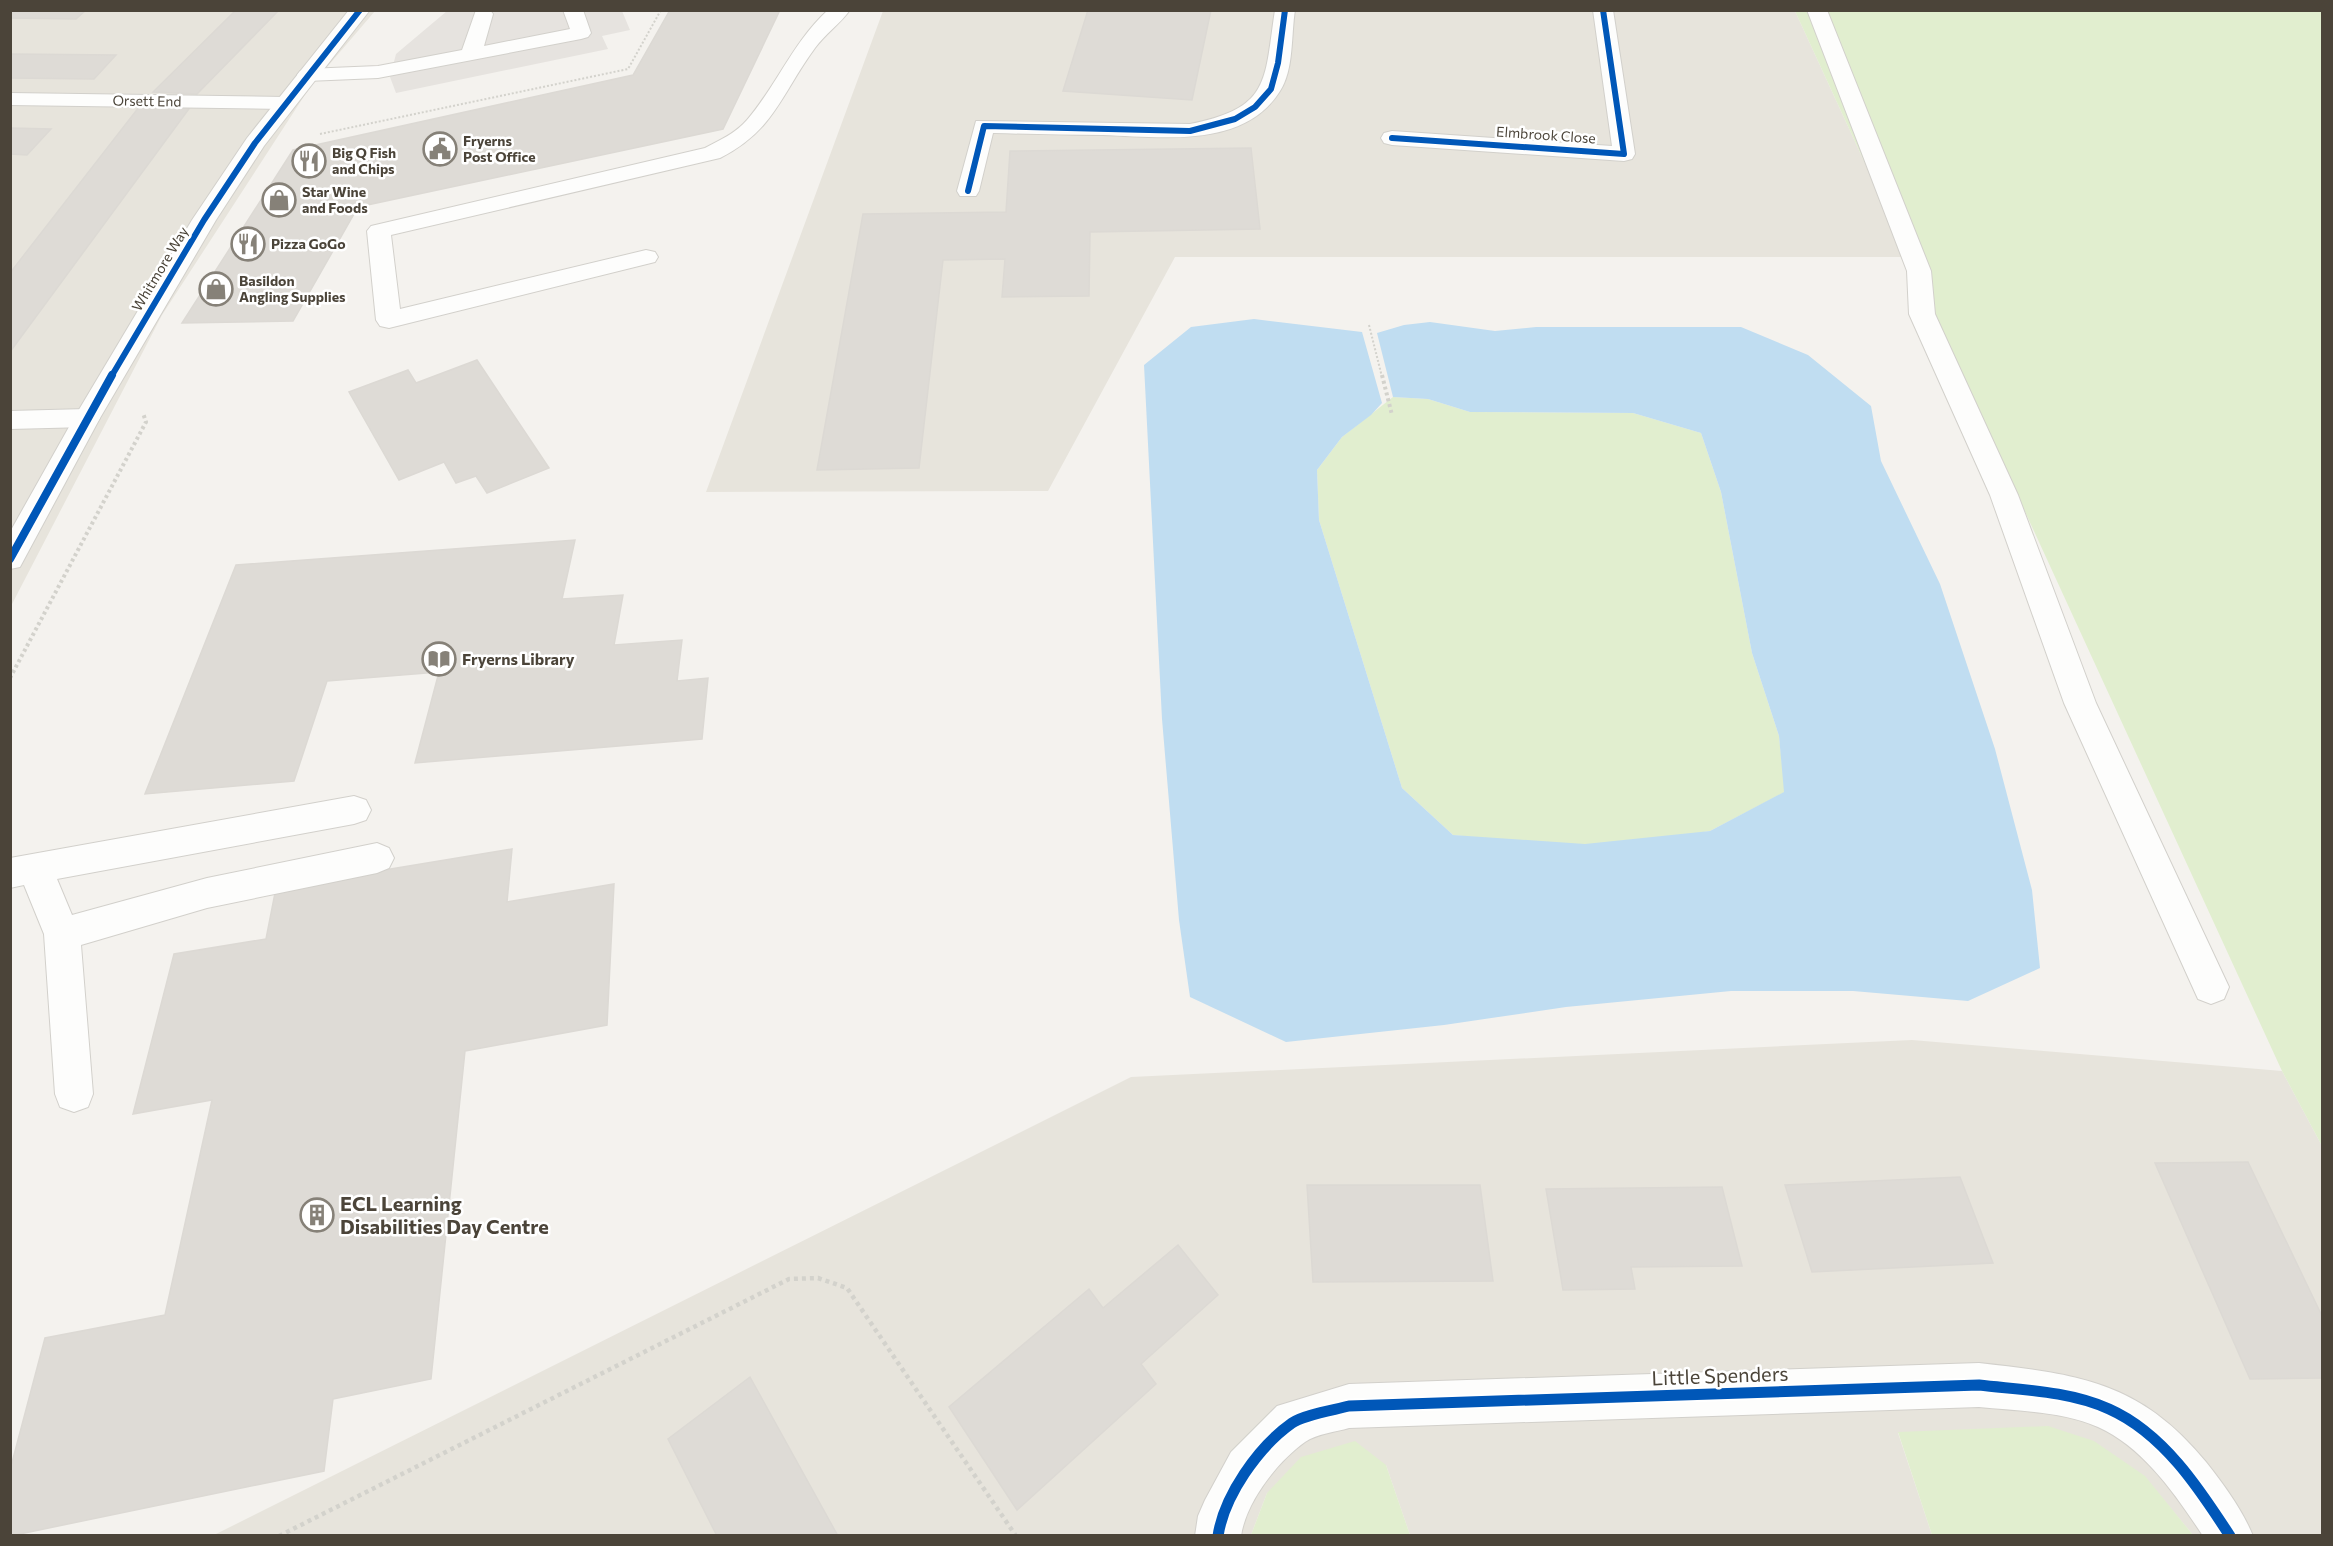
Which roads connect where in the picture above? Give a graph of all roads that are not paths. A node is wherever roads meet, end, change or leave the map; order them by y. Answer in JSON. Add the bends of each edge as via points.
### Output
{"nodes":[{"id":1,"x":360,"y":10,"type":"edge"},
{"id":2,"x":573,"y":10,"type":"edge"},
{"id":3,"x":840,"y":10,"type":"edge"},
{"id":4,"x":1285,"y":10,"type":"edge"},
{"id":5,"x":1603,"y":10,"type":"edge"},
{"id":6,"x":1817,"y":10,"type":"edge"},
{"id":7,"x":483,"y":14,"type":"dead end"},
{"id":8,"x":471,"y":54,"type":"junction"},
{"id":9,"x":307,"y":75,"type":"junction"},
{"id":10,"x":10,"y":99,"type":"edge"},
{"id":11,"x":284,"y":103,"type":"junction"},
{"id":12,"x":1392,"y":138,"type":"dead end"},
{"id":13,"x":968,"y":191,"type":"dead end"},
{"id":14,"x":646,"y":257,"type":"dead end"},
{"id":15,"x":87,"y":418,"type":"junction"},
{"id":16,"x":10,"y":420,"type":"edge"},
{"id":17,"x":10,"y":559,"type":"edge"},
{"id":18,"x":354,"y":810,"type":"dead end"},
{"id":19,"x":377,"y":858,"type":"dead end"},
{"id":20,"x":23,"y":871,"type":"edge"},
{"id":21,"x":62,"y":934,"type":"junction"},
{"id":22,"x":2211,"y":987,"type":"dead end"},
{"id":23,"x":74,"y":1094,"type":"dead end"},
{"id":24,"x":1218,"y":1536,"type":"edge"},
{"id":25,"x":2230,"y":1536,"type":"edge"}],
"edges":[{"from":1,"to":9,"type":"street","name":"Whitmore Way"},
{"from":2,"to":8,"type":"street","via":[[581,33]]},
{"from":3,"to":14,"type":"street","via":[[805,47],[755,124],[736,141],[712,153],[379,231],[389,320]]},
{"from":4,"to":13,"type":"street","via":[[1272,88],[1252,111],[1190,131],[984,126]]},
{"from":5,"to":12,"type":"street","name":"Elmbrook Close","via":[[1624,154]]},
{"from":6,"to":22,"type":"street","via":[[1913,252],[1923,314],[2004,495],[2080,703]]},
{"from":7,"to":8,"type":"street"},
{"from":8,"to":9,"type":"street","via":[[378,72]]},
{"from":9,"to":11,"type":"street","name":"Whitmore Way"},
{"from":10,"to":11,"type":"street","name":"Orsett End"},
{"from":11,"to":15,"type":"street","name":"Whitmore Way","via":[[204,220]]},
{"from":15,"to":16,"type":"street"},
{"from":15,"to":17,"type":"street","name":"Whitmore Way"},
{"from":18,"to":20,"type":"street"},
{"from":19,"to":21,"type":"street","via":[[207,893]]},
{"from":20,"to":21,"type":"street"},
{"from":21,"to":23,"type":"street"},
{"from":24,"to":25,"type":"street","name":"Little Spenders","via":[[1221,1516],[1247,1468],[1293,1422],[1349,1406],[1979,1385],[2072,1397],[2122,1415],[2172,1457],[2210,1502]]}]}
